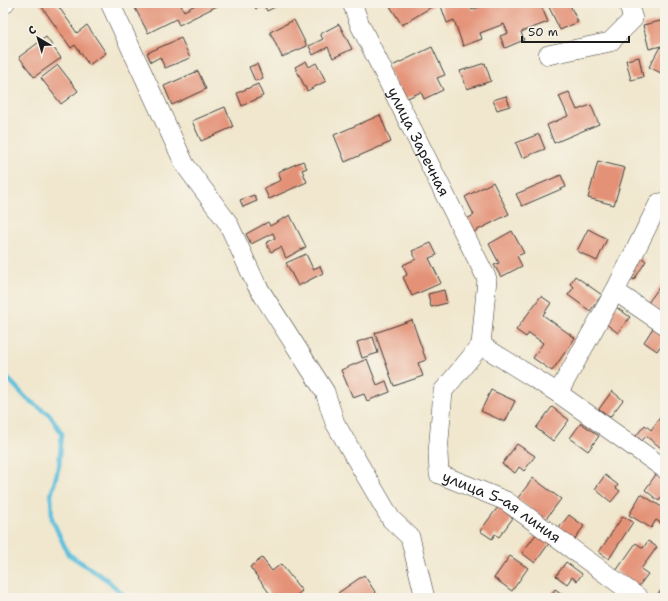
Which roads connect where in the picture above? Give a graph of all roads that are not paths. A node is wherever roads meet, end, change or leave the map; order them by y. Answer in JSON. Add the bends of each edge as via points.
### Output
{"nodes":[{"id":1,"x":110,"y":3,"type":"edge"},
{"id":2,"x":352,"y":3,"type":"edge"},
{"id":3,"x":628,"y":3,"type":"edge"},
{"id":4,"x":548,"y":55,"type":"dead end"},
{"id":5,"x":665,"y":202,"type":"edge"},
{"id":6,"x":616,"y":291,"type":"junction"},
{"id":7,"x":665,"y":326,"type":"edge"},
{"id":8,"x":481,"y":345,"type":"junction"},
{"id":9,"x":558,"y":393,"type":"junction"},
{"id":10,"x":665,"y":469,"type":"edge"},
{"id":11,"x":425,"y":598,"type":"edge"},
{"id":12,"x":639,"y":598,"type":"edge"}],
"edges":[{"from":1,"to":11,"type":"street","via":[[185,165],[228,223],[256,284],[325,392],[335,423],[391,519],[410,537]]},
{"from":2,"to":8,"type":"street","name":"улица Заречная","via":[[360,25],[487,279]]},
{"from":3,"to":4,"type":"street","via":[[633,19],[610,42]]},
{"from":5,"to":6,"type":"street","via":[[659,203]]},
{"from":6,"to":7,"type":"street"},
{"from":6,"to":9,"type":"street"},
{"from":8,"to":9,"type":"street"},
{"from":8,"to":12,"type":"street","name":"улица 5-ая линия","via":[[443,391],[438,453],[439,474],[506,501]]},
{"from":9,"to":10,"type":"street"}]}
